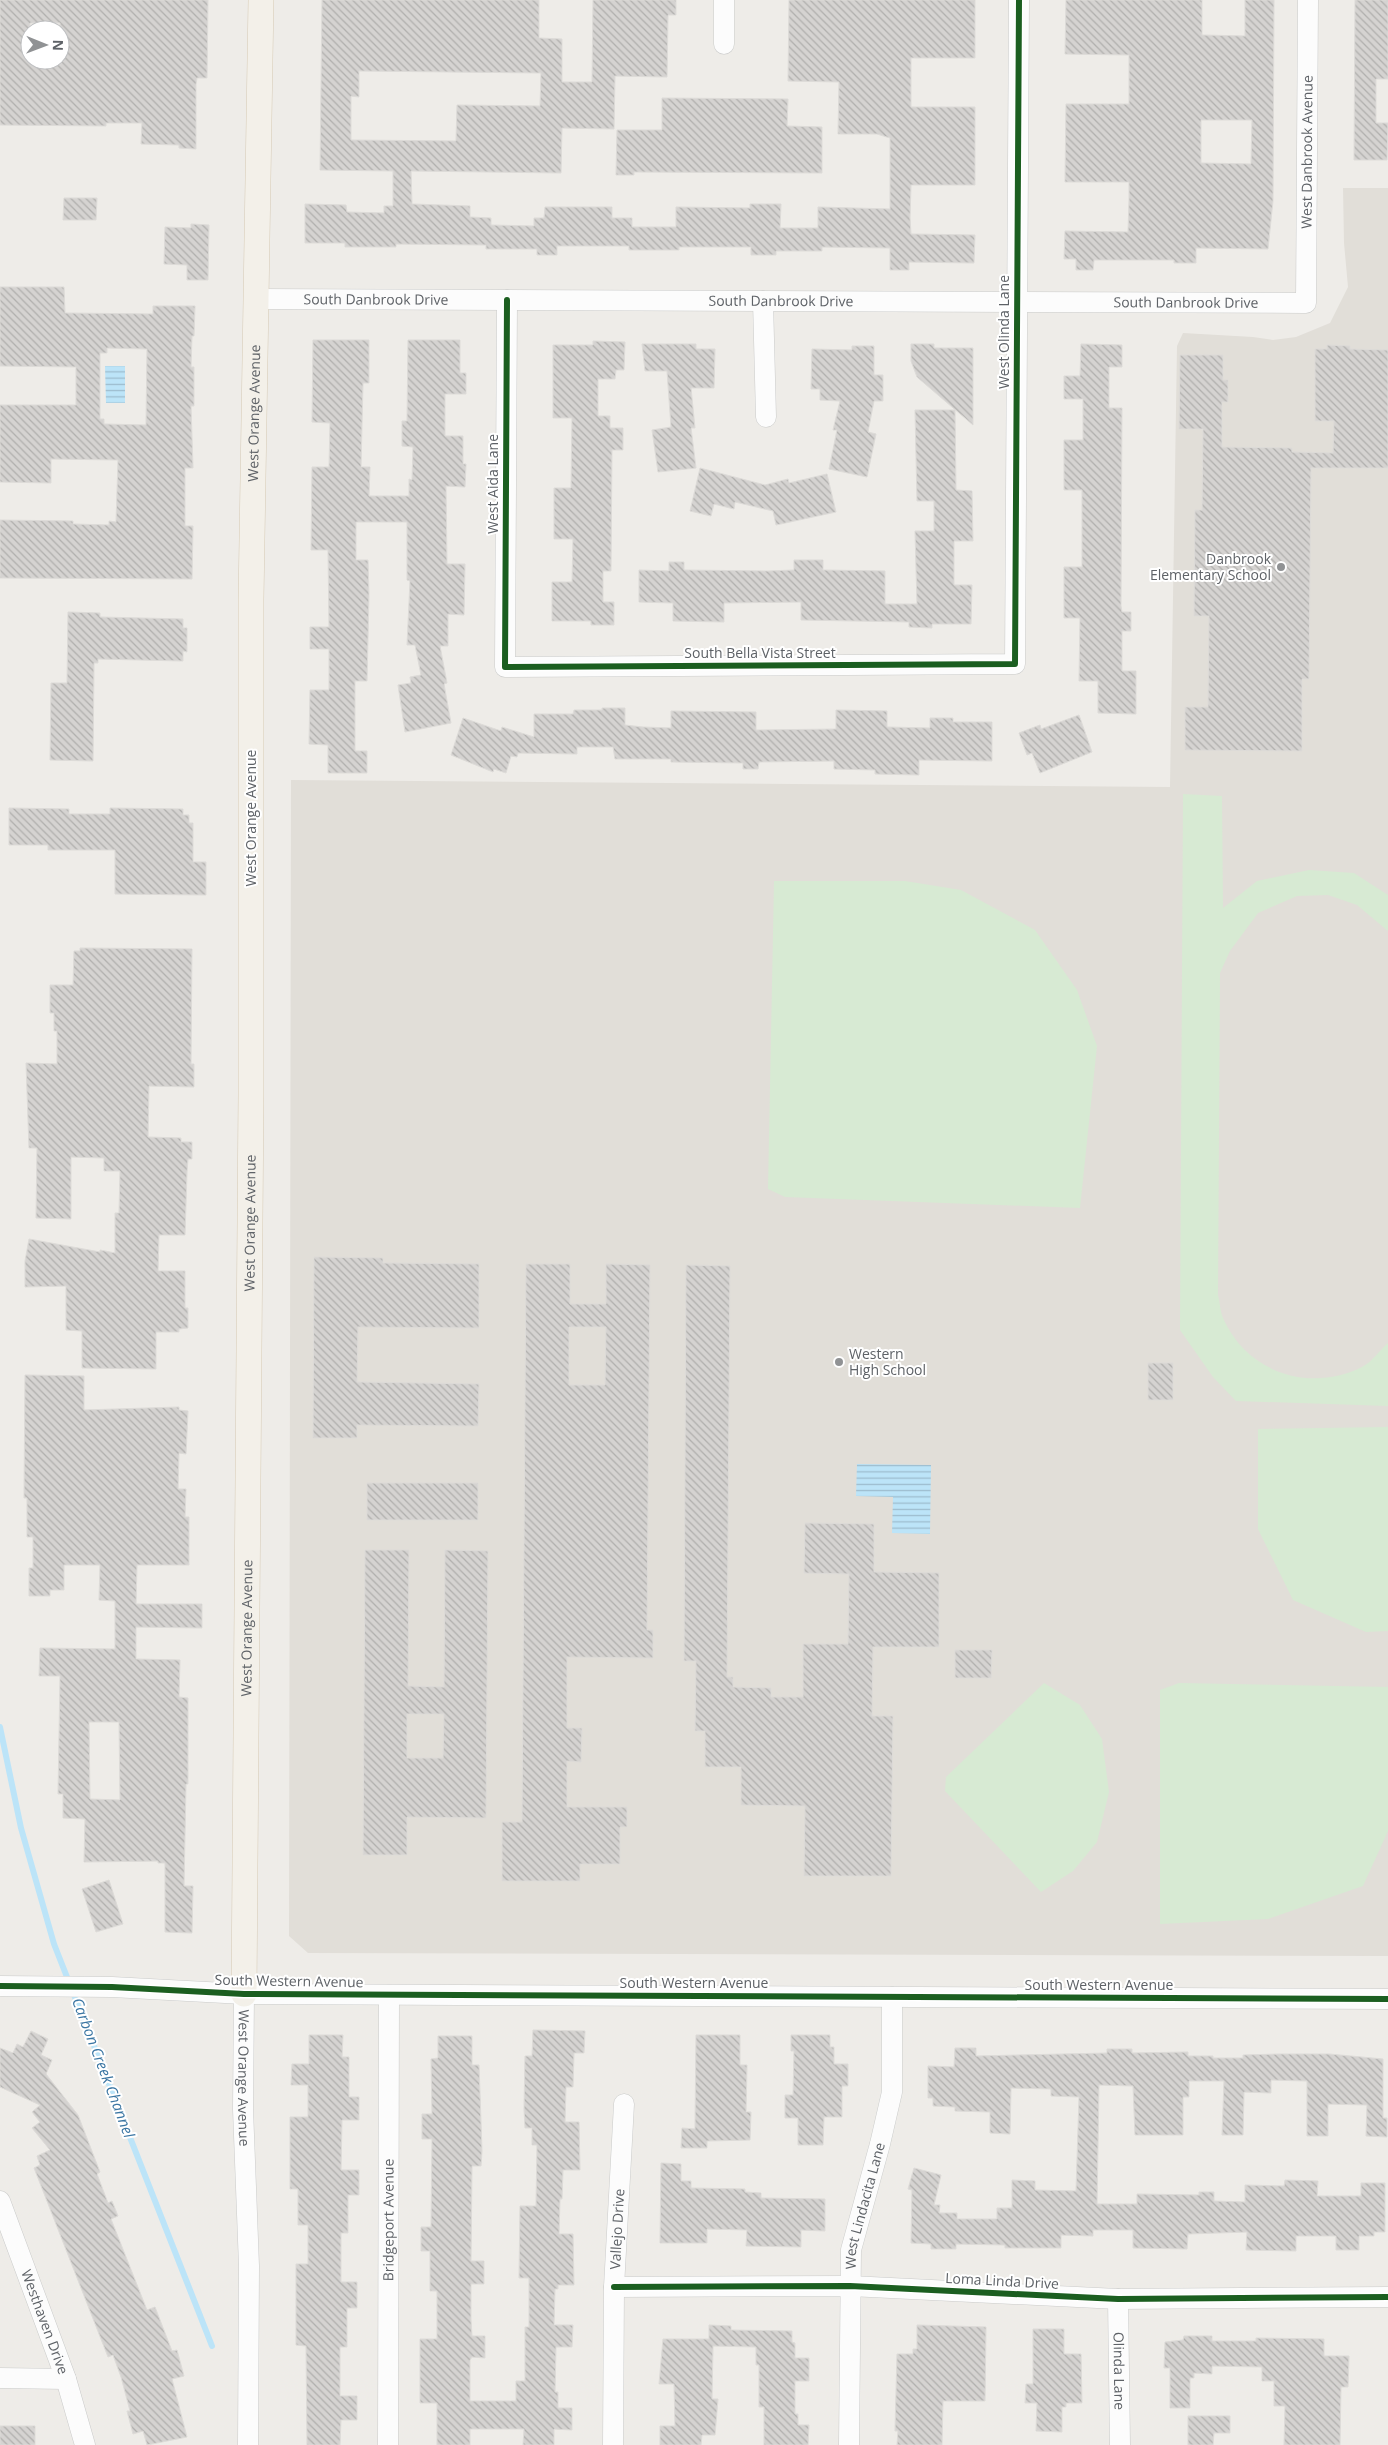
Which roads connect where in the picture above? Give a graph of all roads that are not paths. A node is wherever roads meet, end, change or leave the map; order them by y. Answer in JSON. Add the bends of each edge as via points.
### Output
{"nodes":[{"id":1,"x":261,"y":0,"type":"edge"},
{"id":2,"x":724,"y":0,"type":"edge"},
{"id":3,"x":1019,"y":0,"type":"edge"},
{"id":4,"x":1308,"y":0,"type":"edge"},
{"id":5,"x":724,"y":44,"type":"dead end"},
{"id":6,"x":256,"y":299,"type":"junction"},
{"id":7,"x":507,"y":300,"type":"junction"},
{"id":8,"x":763,"y":301,"type":"junction"},
{"id":9,"x":1017,"y":302,"type":"junction"},
{"id":10,"x":1306,"y":303,"type":"joint"},
{"id":11,"x":766,"y":417,"type":"dead end"},
{"id":12,"x":1015,"y":664,"type":"joint"},
{"id":13,"x":505,"y":667,"type":"joint"},
{"id":14,"x":0,"y":1986,"type":"edge"},
{"id":15,"x":244,"y":1994,"type":"junction"},
{"id":16,"x":389,"y":1995,"type":"junction"},
{"id":17,"x":892,"y":1997,"type":"junction"},
{"id":18,"x":1388,"y":1999,"type":"edge"},
{"id":19,"x":624,"y":2104,"type":"dead end"},
{"id":20,"x":0,"y":2201,"type":"edge"},
{"id":21,"x":850,"y":2286,"type":"junction"},
{"id":22,"x":614,"y":2288,"type":"junction"},
{"id":23,"x":1388,"y":2297,"type":"edge"},
{"id":24,"x":1118,"y":2299,"type":"junction"},
{"id":25,"x":0,"y":2378,"type":"edge"},
{"id":26,"x":66,"y":2379,"type":"junction"},
{"id":27,"x":85,"y":2445,"type":"edge"},
{"id":28,"x":248,"y":2445,"type":"edge"},
{"id":29,"x":388,"y":2445,"type":"edge"},
{"id":30,"x":613,"y":2445,"type":"edge"},
{"id":31,"x":850,"y":2445,"type":"edge"},
{"id":32,"x":1120,"y":2445,"type":"edge"}],
"edges":[{"from":1,"to":6,"type":"main road","name":"West Orange Avenue"},
{"from":2,"to":5,"type":"street"},
{"from":3,"to":9,"type":"street","name":"West Olinda Lane"},
{"from":4,"to":10,"type":"street","name":"West Danbrook Avenue"},
{"from":6,"to":7,"type":"street","name":"South Danbrook Drive"},
{"from":6,"to":15,"type":"main road","name":"West Orange Avenue","via":[[251,599]]},
{"from":7,"to":8,"type":"street","name":"South Danbrook Drive"},
{"from":7,"to":13,"type":"street","name":"West Aida Lane"},
{"from":8,"to":9,"type":"street","name":"South Danbrook Drive"},
{"from":8,"to":11,"type":"street"},
{"from":9,"to":10,"type":"street","name":"South Danbrook Drive"},
{"from":9,"to":12,"type":"street","name":"West Olinda Lane"},
{"from":12,"to":13,"type":"street","name":"South Bella Vista Street"},
{"from":14,"to":15,"type":"street","name":"South Western Avenue","via":[[112,1987]]},
{"from":15,"to":16,"type":"street","name":"South Western Avenue"},
{"from":15,"to":28,"type":"street","name":"West Orange Avenue","via":[[243,2109],[249,2266]]},
{"from":16,"to":17,"type":"street","name":"South Western Avenue"},
{"from":16,"to":29,"type":"street","name":"Bridgeport Avenue"},
{"from":17,"to":18,"type":"street","name":"South Western Avenue"},
{"from":17,"to":21,"type":"street","name":"West Lindacita Lane","via":[[892,2092],[851,2250]]},
{"from":19,"to":22,"type":"street","name":"Vallejo Drive"},
{"from":20,"to":26,"type":"street","name":"Westhaven Drive"},
{"from":21,"to":22,"type":"street","name":"Loma Linda Drive"},
{"from":21,"to":24,"type":"street","name":"Loma Linda Drive"},
{"from":21,"to":31,"type":"street","name":"West Lindacita Lane"},
{"from":22,"to":30,"type":"street","name":"Vallejo Drive"},
{"from":23,"to":24,"type":"street","name":"Loma Linda Drive"},
{"from":24,"to":32,"type":"street","name":"Olinda Lane"},
{"from":25,"to":26,"type":"street"},
{"from":26,"to":27,"type":"street","name":"Westhaven Drive"}]}
